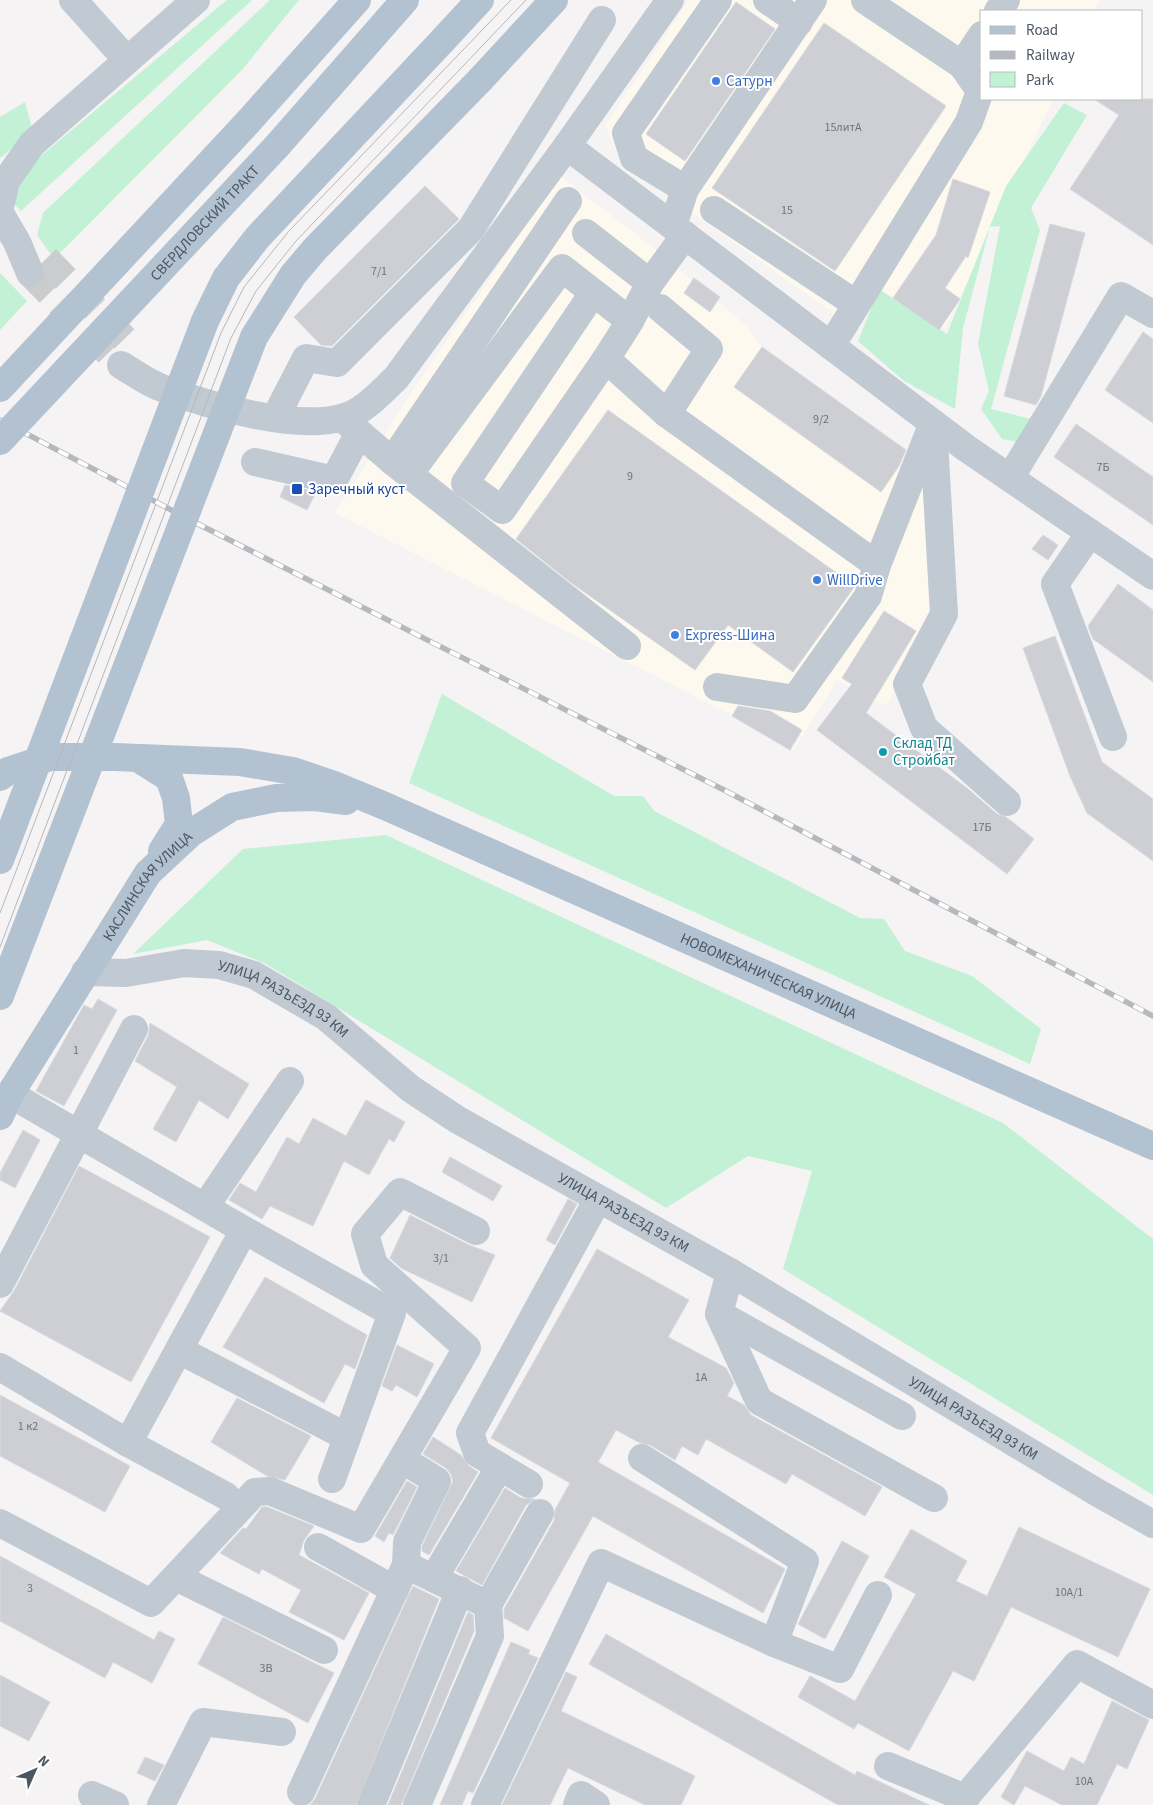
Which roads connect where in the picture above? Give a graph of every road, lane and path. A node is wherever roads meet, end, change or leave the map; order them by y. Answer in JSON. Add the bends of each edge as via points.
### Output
{"nodes":[{"id":1,"x":73,"y":0,"type":"edge"},
{"id":2,"x":196,"y":0,"type":"edge"},
{"id":3,"x":357,"y":0,"type":"edge"},
{"id":4,"x":405,"y":0,"type":"edge"},
{"id":5,"x":480,"y":0,"type":"edge"},
{"id":6,"x":554,"y":0,"type":"edge"},
{"id":7,"x":670,"y":0,"type":"edge"},
{"id":8,"x":718,"y":0,"type":"edge"},
{"id":9,"x":766,"y":0,"type":"edge"},
{"id":10,"x":865,"y":0,"type":"edge"},
{"id":11,"x":806,"y":11,"type":"edge"},
{"id":12,"x":602,"y":20,"type":"dead end"},
{"id":13,"x":980,"y":39,"type":"edge"},
{"id":14,"x":127,"y":60,"type":"junction"},
{"id":15,"x":962,"y":65,"type":"junction"},
{"id":16,"x":567,"y":146,"type":"junction"},
{"id":17,"x":685,"y":189,"type":"junction"},
{"id":18,"x":568,"y":201,"type":"dead end"},
{"id":19,"x":0,"y":207,"type":"edge"},
{"id":20,"x":714,"y":210,"type":"dead end"},
{"id":21,"x":0,"y":213,"type":"edge"},
{"id":22,"x":679,"y":231,"type":"junction"},
{"id":23,"x":586,"y":233,"type":"dead end"},
{"id":24,"x":38,"y":266,"type":"tunnel mouth"},
{"id":25,"x":593,"y":294,"type":"junction"},
{"id":26,"x":655,"y":295,"type":"junction"},
{"id":27,"x":856,"y":304,"type":"junction"},
{"id":28,"x":492,"y":314,"type":"junction"},
{"id":29,"x":1153,"y":314,"type":"edge"},
{"id":30,"x":630,"y":321,"type":"junction"},
{"id":31,"x":516,"y":329,"type":"junction"},
{"id":32,"x":831,"y":346,"type":"junction"},
{"id":33,"x":128,"y":357,"type":"tunnel mouth"},
{"id":34,"x":606,"y":359,"type":"junction"},
{"id":35,"x":0,"y":388,"type":"edge"},
{"id":36,"x":667,"y":414,"type":"junction"},
{"id":37,"x":275,"y":418,"type":"junction"},
{"id":38,"x":933,"y":423,"type":"junction"},
{"id":39,"x":351,"y":426,"type":"junction"},
{"id":40,"x":0,"y":442,"type":"edge"},
{"id":41,"x":255,"y":462,"type":"dead end"},
{"id":42,"x":401,"y":467,"type":"junction"},
{"id":43,"x":1010,"y":478,"type":"junction"},
{"id":44,"x":1090,"y":533,"type":"junction"},
{"id":45,"x":877,"y":565,"type":"junction"},
{"id":46,"x":1153,"y":576,"type":"edge"},
{"id":47,"x":627,"y":646,"type":"dead end"},
{"id":48,"x":717,"y":687,"type":"dead end"},
{"id":49,"x":1113,"y":737,"type":"dead end"},
{"id":50,"x":139,"y":758,"type":"junction"},
{"id":51,"x":0,"y":777,"type":"edge"},
{"id":52,"x":1007,"y":802,"type":"dead end"},
{"id":53,"x":385,"y":806,"type":"junction"},
{"id":54,"x":0,"y":860,"type":"edge"},
{"id":55,"x":148,"y":874,"type":"junction"},
{"id":56,"x":85,"y":972,"type":"junction"},
{"id":57,"x":0,"y":996,"type":"edge"},
{"id":58,"x":134,"y":1029,"type":"dead end"},
{"id":59,"x":290,"y":1081,"type":"dead end"},
{"id":60,"x":5,"y":1105,"type":"edge"},
{"id":61,"x":80,"y":1134,"type":"junction"},
{"id":62,"x":1153,"y":1146,"type":"edge"},
{"id":63,"x":598,"y":1199,"type":"junction"},
{"id":64,"x":205,"y":1207,"type":"junction"},
{"id":65,"x":244,"y":1230,"type":"junction"},
{"id":66,"x":476,"y":1231,"type":"dead end"},
{"id":67,"x":730,"y":1272,"type":"junction"},
{"id":68,"x":0,"y":1284,"type":"edge"},
{"id":69,"x":719,"y":1314,"type":"junction"},
{"id":70,"x":179,"y":1350,"type":"junction"},
{"id":71,"x":0,"y":1367,"type":"edge"},
{"id":72,"x":902,"y":1416,"type":"dead end"},
{"id":73,"x":347,"y":1437,"type":"junction"},
{"id":74,"x":128,"y":1443,"type":"junction"},
{"id":75,"x":642,"y":1458,"type":"dead end"},
{"id":76,"x":416,"y":1468,"type":"dead end"},
{"id":77,"x":332,"y":1478,"type":"dead end"},
{"id":78,"x":493,"y":1478,"type":"dead end"},
{"id":79,"x":529,"y":1484,"type":"dead end"},
{"id":80,"x":226,"y":1496,"type":"dead end"},
{"id":81,"x":934,"y":1498,"type":"dead end"},
{"id":82,"x":540,"y":1513,"type":"dead end"},
{"id":83,"x":0,"y":1524,"type":"edge"},
{"id":84,"x":1153,"y":1524,"type":"edge"},
{"id":85,"x":318,"y":1547,"type":"dead end"},
{"id":86,"x":406,"y":1565,"type":"junction"},
{"id":87,"x":176,"y":1577,"type":"junction"},
{"id":88,"x":434,"y":1578,"type":"junction"},
{"id":89,"x":395,"y":1590,"type":"junction"},
{"id":90,"x":460,"y":1590,"type":"junction"},
{"id":91,"x":878,"y":1595,"type":"dead end"},
{"id":92,"x":488,"y":1605,"type":"junction"},
{"id":93,"x":774,"y":1643,"type":"junction"},
{"id":94,"x":324,"y":1650,"type":"dead end"},
{"id":95,"x":1153,"y":1705,"type":"edge"},
{"id":96,"x":282,"y":1732,"type":"dead end"},
{"id":97,"x":888,"y":1766,"type":"dead end"},
{"id":98,"x":300,"y":1792,"type":"dead end"},
{"id":99,"x":161,"y":1805,"type":"edge"},
{"id":100,"x":371,"y":1805,"type":"edge"},
{"id":101,"x":417,"y":1805,"type":"edge"},
{"id":102,"x":485,"y":1805,"type":"edge"},
{"id":103,"x":577,"y":1805,"type":"edge"},
{"id":104,"x":596,"y":1805,"type":"edge"}],
"edges":[{"from":1,"to":14,"type":"street"},
{"from":2,"to":14,"type":"street"},
{"from":3,"to":35,"type":"main road","bridge":true},
{"from":4,"to":40,"type":"main road","name":"СВЕРДЛОВСКИЙ ТРАКТ","bridge":true,"via":[[277,146]]},
{"from":5,"to":54,"type":"main road","bridge":true,"via":[[257,238],[226,278],[201,330]]},
{"from":6,"to":57,"type":"main road","bridge":true,"via":[[315,248],[293,275],[254,338]]},
{"from":7,"to":16,"type":"street"},
{"from":8,"to":17,"type":"street","via":[[626,133],[634,158]]},
{"from":9,"to":11,"type":"street"},
{"from":10,"to":15,"type":"street"},
{"from":11,"to":17,"type":"street"},
{"from":12,"to":37,"type":"street","via":[[471,229],[337,364],[306,358]]},
{"from":13,"to":15,"type":"street"},
{"from":14,"to":19,"type":"street","via":[[32,144],[6,181]]},
{"from":15,"to":27,"type":"street","via":[[980,91],[969,122]]},
{"from":16,"to":22,"type":"street"},
{"from":16,"to":39,"type":"street","via":[[396,378],[365,407]]},
{"from":17,"to":22,"type":"street"},
{"from":18,"to":28,"type":"street"},
{"from":20,"to":27,"type":"street"},
{"from":21,"to":24,"type":"street","via":[[17,242]]},
{"from":22,"to":26,"type":"street"},
{"from":22,"to":32,"type":"street"},
{"from":23,"to":26,"type":"street"},
{"from":25,"to":30,"type":"street"},
{"from":25,"to":31,"type":"street","via":[[562,268]]},
{"from":25,"to":34,"type":"street","via":[[465,483],[502,510]]},
{"from":26,"to":30,"type":"street"},
{"from":26,"to":36,"type":"street","via":[[708,349]]},
{"from":27,"to":32,"type":"street"},
{"from":28,"to":31,"type":"street"},
{"from":28,"to":42,"type":"street"},
{"from":29,"to":43,"type":"street","via":[[1121,296]]},
{"from":30,"to":34,"type":"street"},
{"from":31,"to":42,"type":"street"},
{"from":32,"to":38,"type":"street"},
{"from":33,"to":37,"type":"street","via":[[154,384],[203,401]]},
{"from":34,"to":36,"type":"street"},
{"from":36,"to":45,"type":"street"},
{"from":37,"to":39,"type":"street"},
{"from":38,"to":43,"type":"street"},
{"from":38,"to":45,"type":"street"},
{"from":38,"to":52,"type":"street","via":[[944,614],[908,684],[924,728]]},
{"from":39,"to":41,"type":"street","via":[[334,480]]},
{"from":39,"to":42,"type":"street"},
{"from":42,"to":47,"type":"street"},
{"from":43,"to":44,"type":"street"},
{"from":44,"to":46,"type":"street"},
{"from":44,"to":49,"type":"street","via":[[1055,584]]},
{"from":45,"to":48,"type":"street","via":[[868,596],[795,699]]},
{"from":50,"to":51,"type":"main road","via":[[50,757],[8,771]]},
{"from":50,"to":53,"type":"main road","via":[[240,762],[293,771]]},
{"from":50,"to":55,"type":"main road","via":[[169,778],[176,798],[179,824]]},
{"from":53,"to":55,"type":"main road","name":"КАСЛИНСКАЯ УЛИЦА","via":[[315,797],[276,798],[232,807],[191,833]]},
{"from":53,"to":62,"type":"main road","name":"НОВОМЕХАНИЧЕСКАЯ УЛИЦА"},
{"from":55,"to":56,"type":"main road","name":"КАСЛИНСКАЯ УЛИЦА"},
{"from":56,"to":60,"type":"main road","name":"КАСЛИНСКАЯ УЛИЦА"},
{"from":56,"to":63,"type":"street","name":"УЛИЦА РАЗЪЕЗД 93 КМ","via":[[126,973],[184,963],[218,965],[254,975],[326,1018],[410,1089],[458,1120]]},
{"from":58,"to":61,"type":"street"},
{"from":59,"to":64,"type":"street"},
{"from":60,"to":61,"type":"street"},
{"from":61,"to":64,"type":"street"},
{"from":61,"to":68,"type":"street"},
{"from":63,"to":67,"type":"street","name":"УЛИЦА РАЗЪЕЗД 93 КМ"},
{"from":63,"to":79,"type":"street","via":[[470,1433],[477,1453]]},
{"from":64,"to":65,"type":"street"},
{"from":65,"to":70,"type":"street"},
{"from":65,"to":73,"type":"street","via":[[392,1312]]},
{"from":66,"to":87,"type":"street","via":[[400,1192],[365,1234],[374,1265],[467,1348],[361,1529],[270,1491],[255,1492]]},
{"from":67,"to":69,"type":"street"},
{"from":67,"to":84,"type":"street","name":"УЛИЦА РАЗЪЕЗД 93 КМ"},
{"from":69,"to":72,"type":"street"},
{"from":69,"to":81,"type":"street","via":[[759,1401]]},
{"from":70,"to":73,"type":"street"},
{"from":70,"to":74,"type":"street"},
{"from":71,"to":74,"type":"street"},
{"from":73,"to":77,"type":"street"},
{"from":74,"to":80,"type":"street"},
{"from":75,"to":93,"type":"street","via":[[805,1561]]},
{"from":76,"to":86,"type":"street","via":[[436,1481],[407,1542]]},
{"from":78,"to":88,"type":"street"},
{"from":82,"to":92,"type":"street"},
{"from":83,"to":87,"type":"street","via":[[151,1603]]},
{"from":85,"to":89,"type":"street"},
{"from":86,"to":88,"type":"street"},
{"from":86,"to":89,"type":"street"},
{"from":87,"to":94,"type":"street"},
{"from":88,"to":90,"type":"street"},
{"from":89,"to":98,"type":"street"},
{"from":90,"to":92,"type":"street"},
{"from":90,"to":100,"type":"street"},
{"from":91,"to":93,"type":"street","via":[[840,1668]]},
{"from":92,"to":101,"type":"street","via":[[490,1636]]},
{"from":93,"to":102,"type":"street","via":[[601,1563]]},
{"from":95,"to":97,"type":"street","via":[[1077,1664],[965,1798]]},
{"from":96,"to":99,"type":"street","via":[[203,1722]]},
{"from":103,"to":104,"type":"street","via":[[581,1796]]}]}
